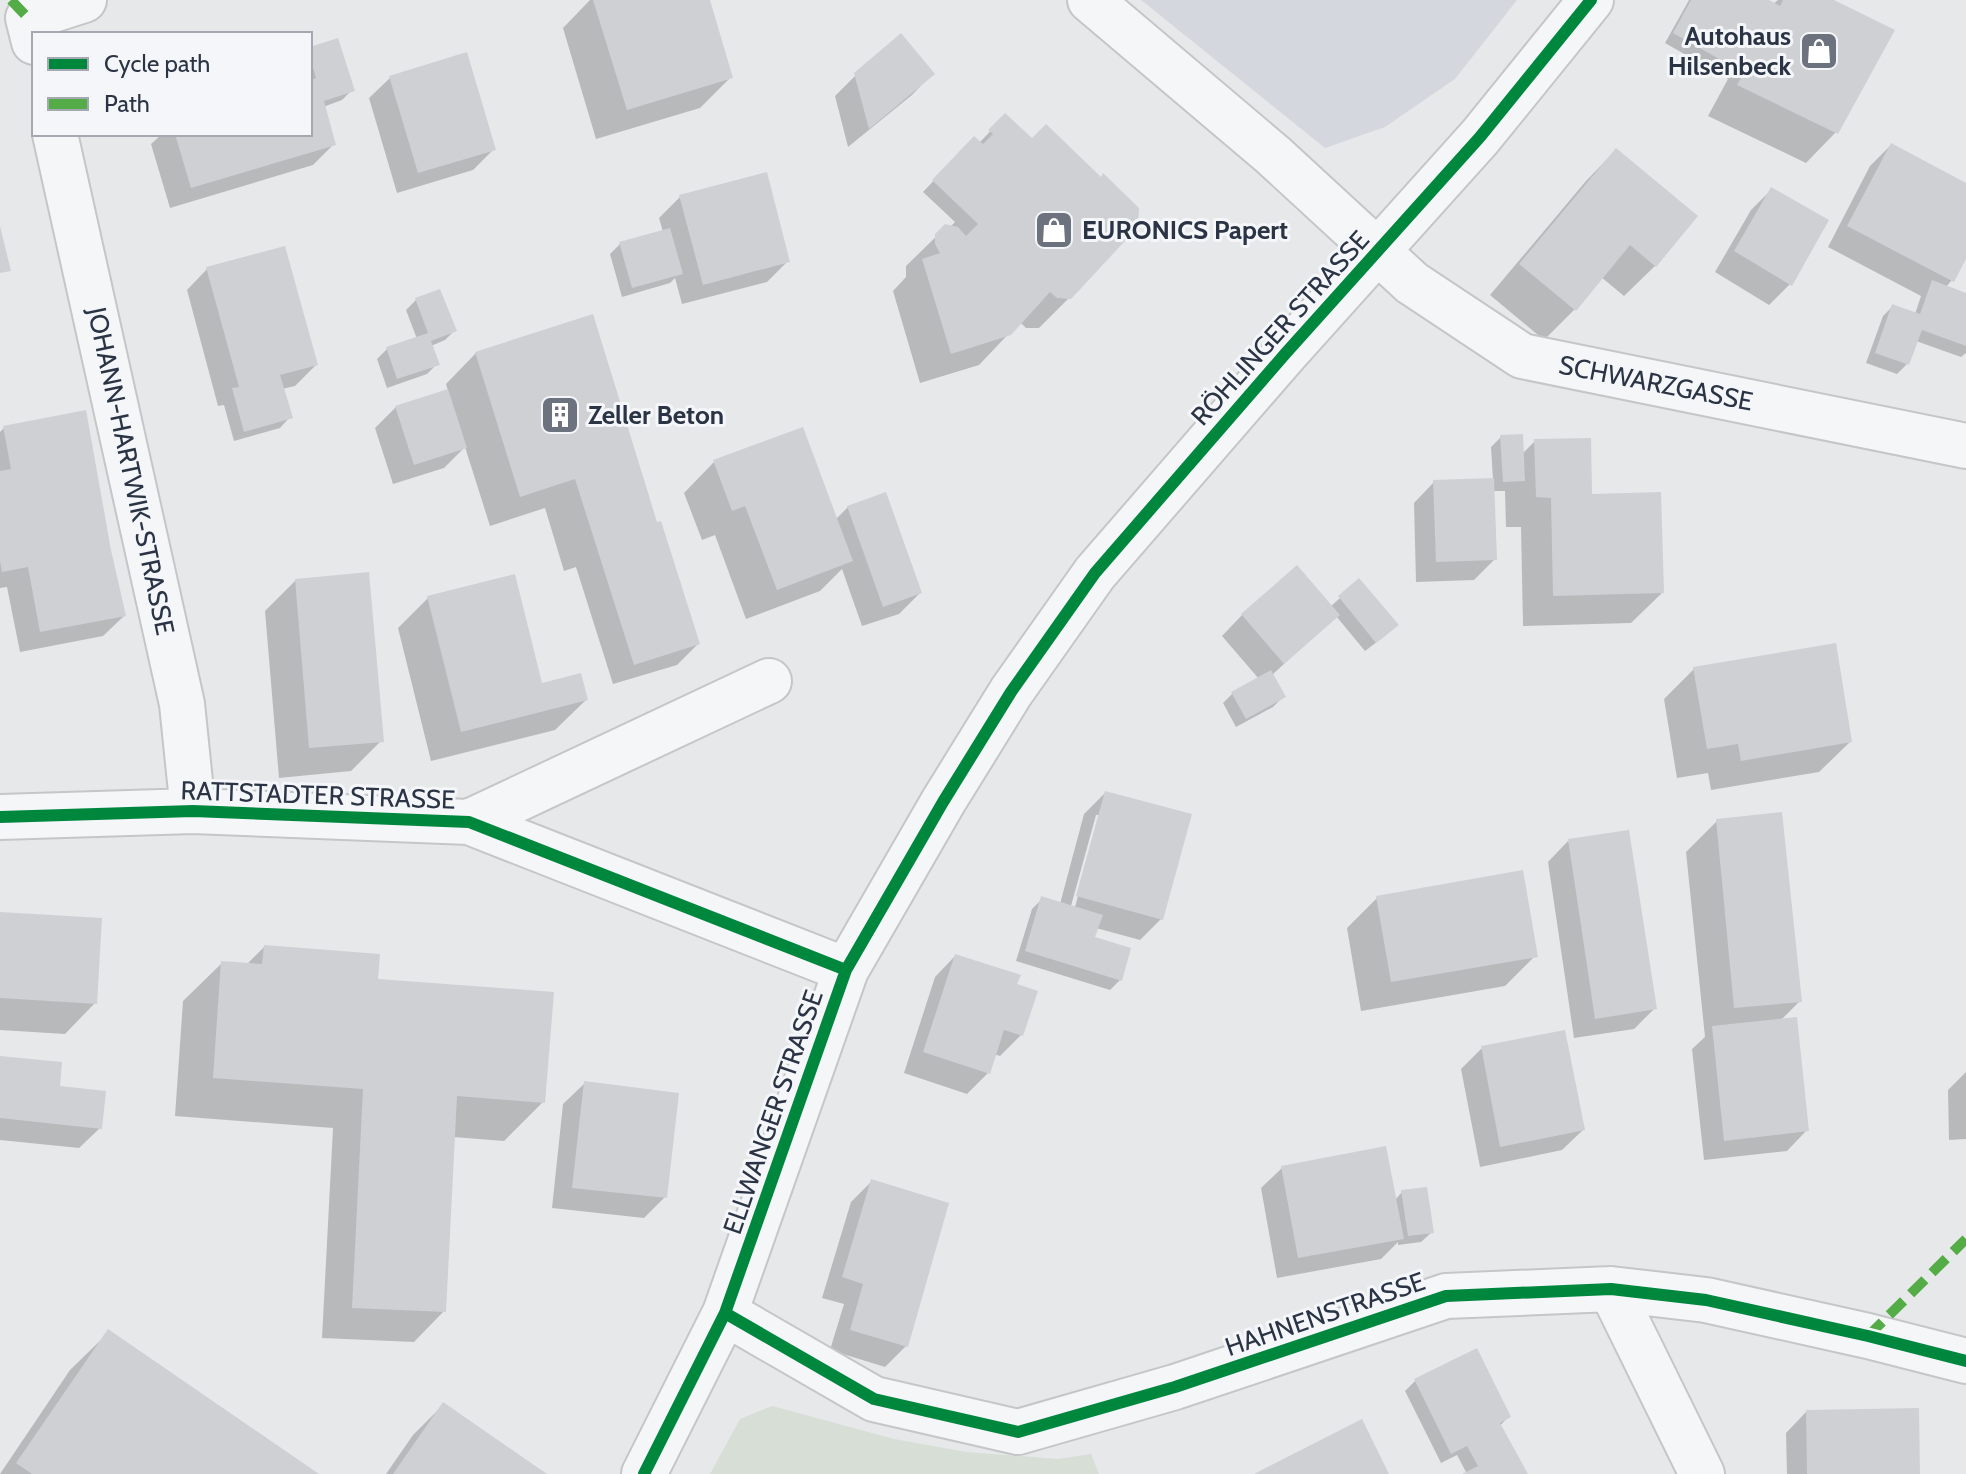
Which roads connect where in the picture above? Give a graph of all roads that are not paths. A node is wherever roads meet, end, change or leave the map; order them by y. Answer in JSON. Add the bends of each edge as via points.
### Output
{"nodes":[{"id":1,"x":84,"y":0,"type":"edge"},
{"id":2,"x":1090,"y":0,"type":"edge"},
{"id":3,"x":1591,"y":0,"type":"edge"},
{"id":4,"x":32,"y":34,"type":"edge"},
{"id":5,"x":55,"y":136,"type":"edge"},
{"id":6,"x":1377,"y":252,"type":"junction"},
{"id":7,"x":1966,"y":446,"type":"edge"},
{"id":8,"x":769,"y":681,"type":"dead end"},
{"id":9,"x":1011,"y":692,"type":"joint"},
{"id":10,"x":193,"y":811,"type":"junction"},
{"id":11,"x":0,"y":817,"type":"edge"},
{"id":12,"x":469,"y":822,"type":"junction"},
{"id":13,"x":846,"y":970,"type":"junction"},
{"id":14,"x":1611,"y":1289,"type":"junction"},
{"id":15,"x":725,"y":1313,"type":"junction"},
{"id":16,"x":1966,"y":1361,"type":"edge"},
{"id":17,"x":644,"y":1474,"type":"edge"},
{"id":18,"x":1702,"y":1474,"type":"edge"}],
"edges":[{"from":1,"to":4,"type":"street","via":[[28,18]]},
{"from":2,"to":6,"type":"street","name":"SCHWARZGASSE","via":[[1273,155]]},
{"from":3,"to":6,"type":"street","name":"RÖHLINGER STRASSE","via":[[1480,137]]},
{"from":5,"to":10,"type":"street","name":"JOHANN-HARTWIK-STRASSE","via":[[182,704]]},
{"from":6,"to":7,"type":"street","name":"SCHWARZGASSE","via":[[1412,283],[1522,356]]},
{"from":6,"to":9,"type":"street","name":"RÖHLINGER STRASSE","via":[[1095,573]]},
{"from":8,"to":12,"type":"street","name":"RATTSTADTER STRASSE"},
{"from":9,"to":13,"type":"street","name":"ELLWANGER STRASSE"},
{"from":10,"to":11,"type":"street","name":"RATTSTADTER STRASSE"},
{"from":10,"to":12,"type":"street","name":"RATTSTADTER STRASSE"},
{"from":12,"to":13,"type":"street","name":"RATTSTADTER STRASSE"},
{"from":13,"to":15,"type":"street","name":"ELLWANGER STRASSE"},
{"from":14,"to":15,"type":"street","name":"HAHNENSTRASSE","via":[[1446,1296],[1175,1387],[1018,1432],[874,1399]]},
{"from":14,"to":16,"type":"street","name":"HAHNENSTRASSE","via":[[1706,1300]]},
{"from":14,"to":18,"type":"street"},
{"from":15,"to":17,"type":"street","name":"ELLWANGER STRASSE"}]}
